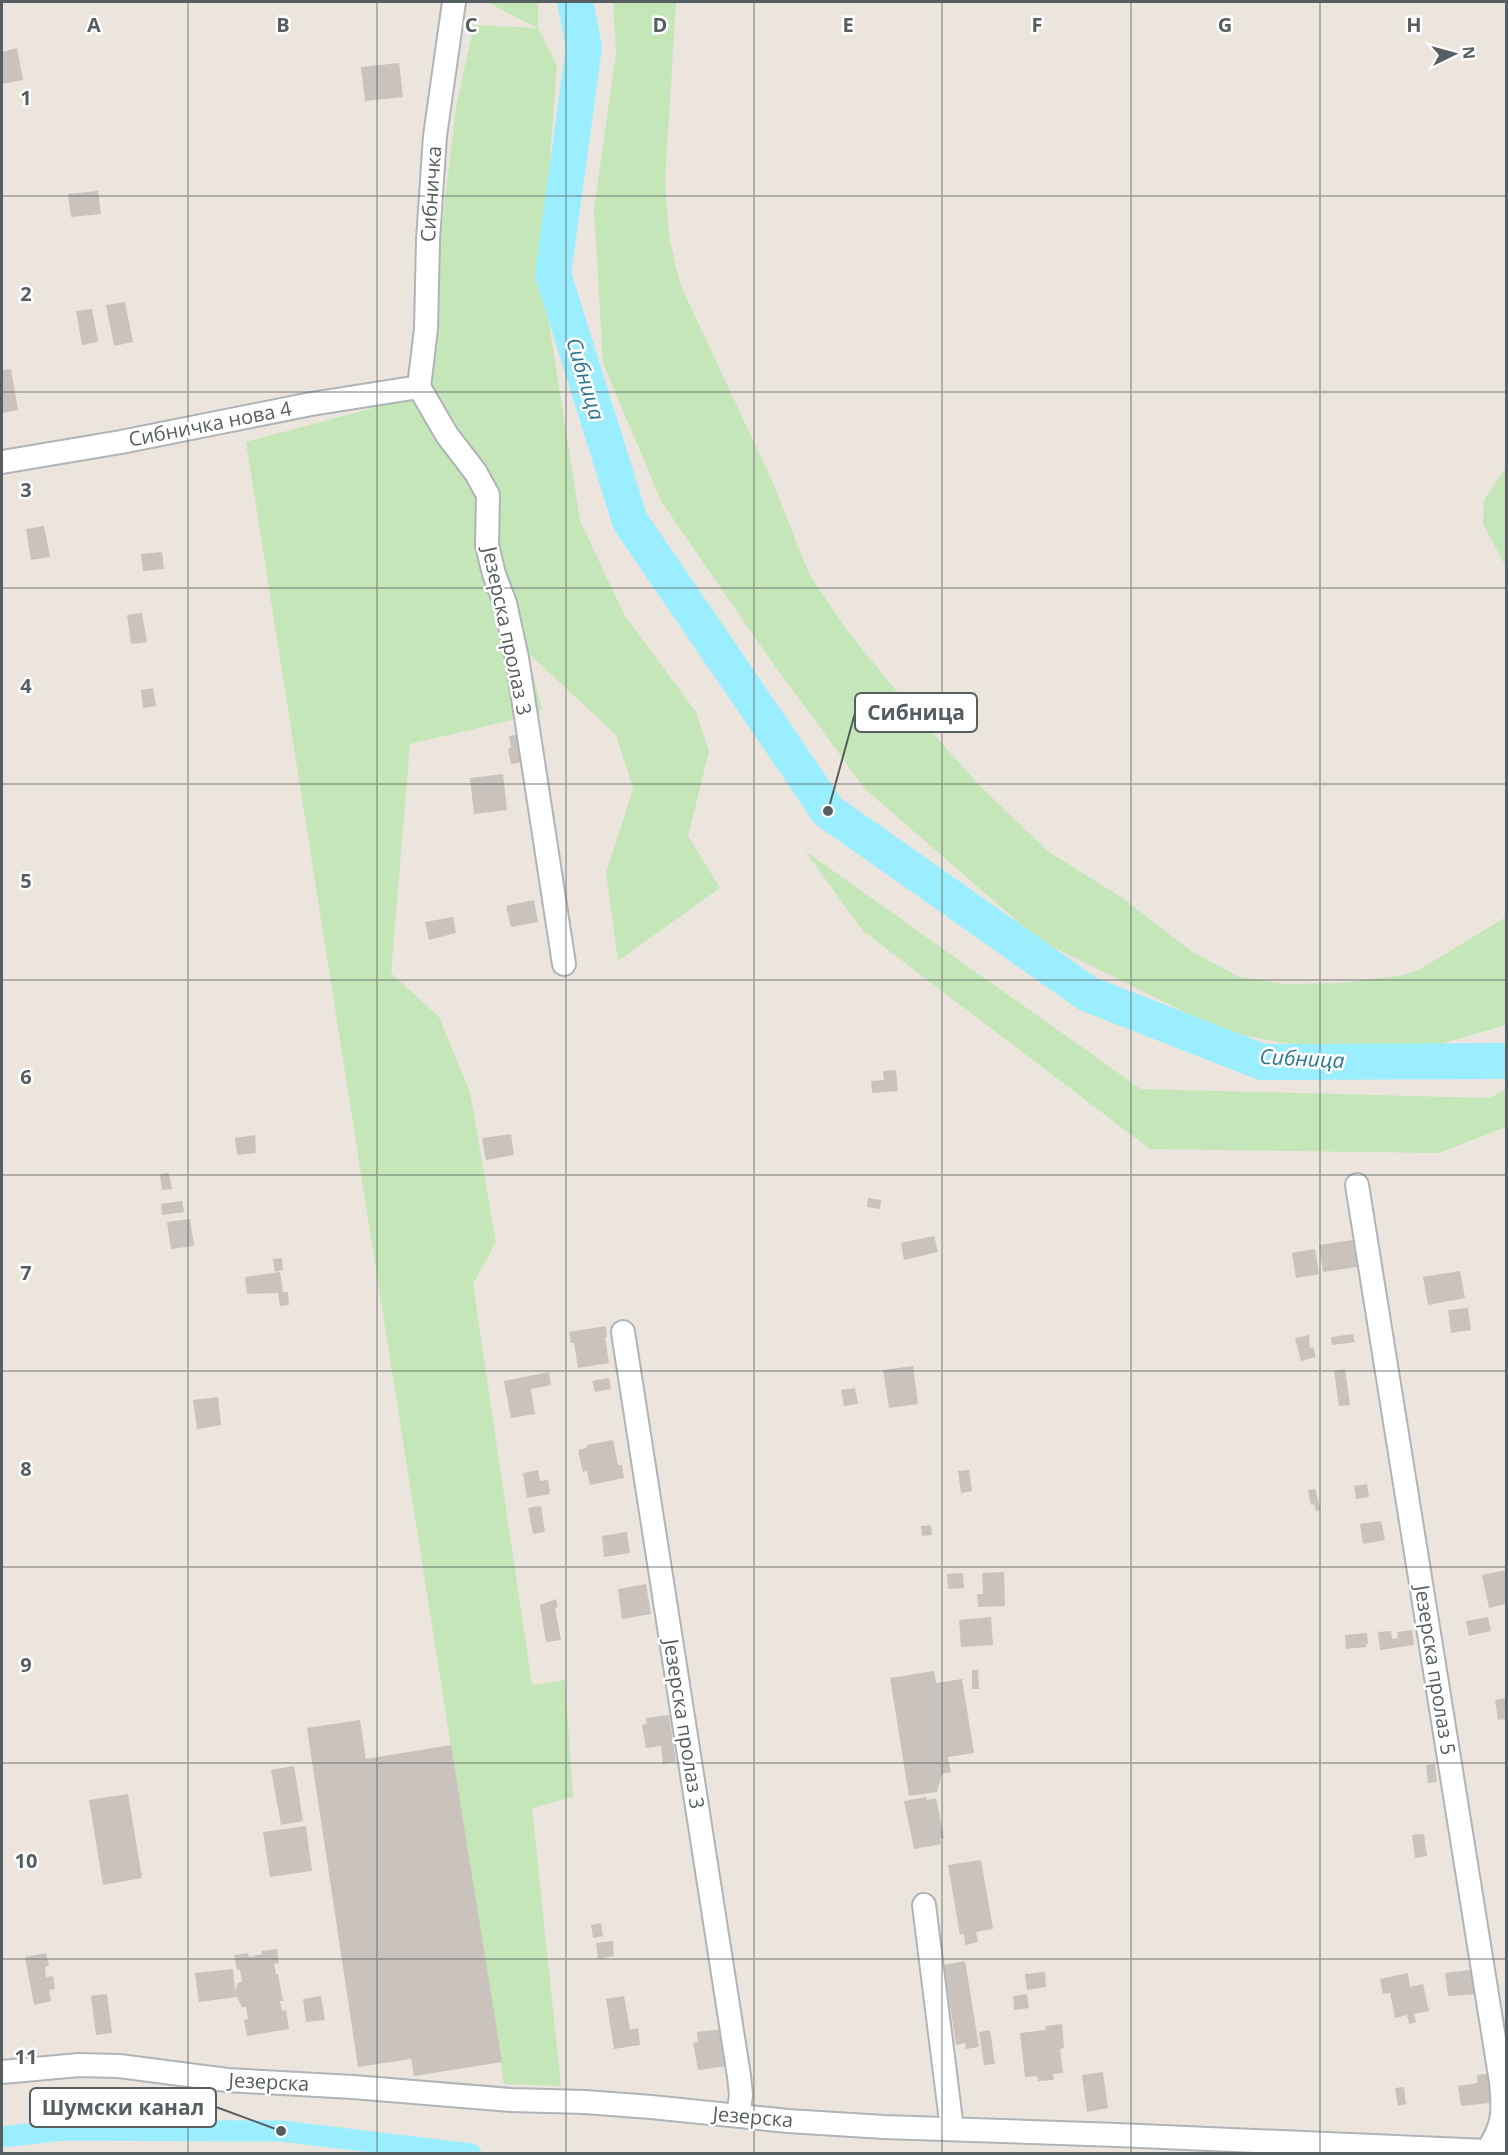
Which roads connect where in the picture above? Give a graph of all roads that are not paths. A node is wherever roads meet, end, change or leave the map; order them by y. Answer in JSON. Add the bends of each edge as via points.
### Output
{"nodes":[{"id":1,"x":454,"y":2,"type":"edge"},
{"id":2,"x":419,"y":387,"type":"junction"},
{"id":3,"x":2,"y":462,"type":"edge"},
{"id":4,"x":564,"y":964,"type":"dead end"},
{"id":5,"x":1357,"y":1185,"type":"dead end"},
{"id":6,"x":623,"y":1332,"type":"dead end"},
{"id":7,"x":924,"y":1905,"type":"dead end"},
{"id":8,"x":2,"y":2072,"type":"edge"},
{"id":9,"x":738,"y":2116,"type":"junction"},
{"id":10,"x":952,"y":2129,"type":"junction"},
{"id":11,"x":1497,"y":2151,"type":"edge"}],
"edges":[{"from":1,"to":2,"type":"street","name":"Сибничка","via":[[435,136],[426,329]]},
{"from":2,"to":3,"type":"street","name":"Сибничка нова 4"},
{"from":2,"to":4,"type":"street","name":"Језерска пролаз 3","via":[[488,495],[487,545],[506,603],[517,658]]},
{"from":5,"to":11,"type":"street","name":"Језерска пролаз 5","via":[[1501,2082],[1503,2108]]},
{"from":6,"to":9,"type":"street","name":"Језерска пролаз 3","via":[[739,2076]]},
{"from":7,"to":10,"type":"street"},
{"from":8,"to":9,"type":"street","name":"Језерска","via":[[79,2065],[119,2066],[227,2080]]},
{"from":9,"to":10,"type":"street","name":"Језерска"},
{"from":10,"to":11,"type":"street","name":"Језерска"}]}
